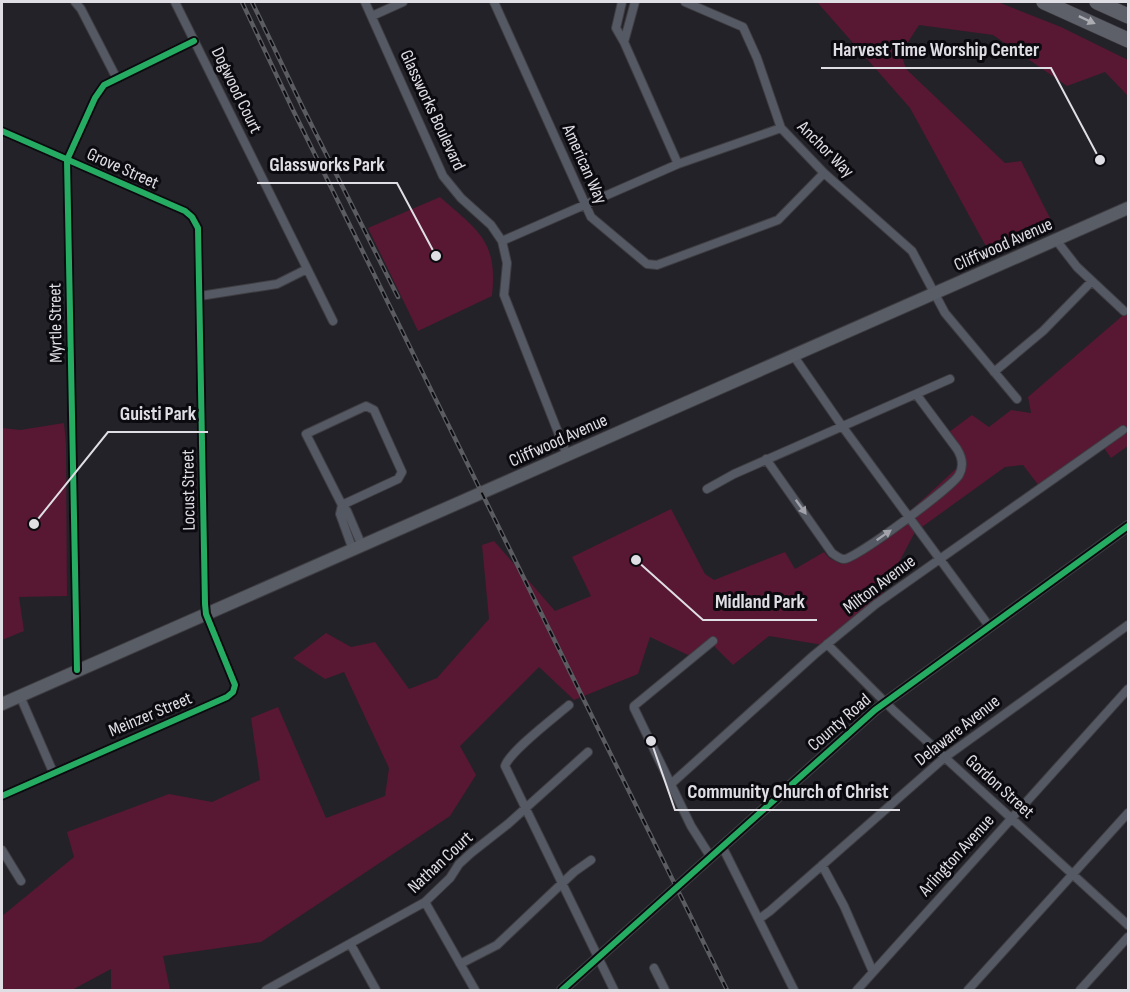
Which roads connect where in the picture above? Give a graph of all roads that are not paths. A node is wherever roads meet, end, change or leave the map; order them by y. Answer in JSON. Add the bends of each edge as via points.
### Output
{"nodes":[{"id":1,"x":75,"y":2,"type":"edge"},
{"id":2,"x":175,"y":2,"type":"edge"},
{"id":3,"x":365,"y":2,"type":"edge"},
{"id":4,"x":404,"y":2,"type":"edge"},
{"id":5,"x":494,"y":2,"type":"edge"},
{"id":6,"x":622,"y":2,"type":"edge"},
{"id":7,"x":635,"y":2,"type":"edge"},
{"id":8,"x":685,"y":2,"type":"edge"},
{"id":9,"x":1044,"y":2,"type":"edge"},
{"id":10,"x":1096,"y":2,"type":"edge"},
{"id":11,"x":372,"y":16,"type":"junction"},
{"id":12,"x":1128,"y":16,"type":"edge"},
{"id":13,"x":1128,"y":40,"type":"edge"},
{"id":14,"x":194,"y":41,"type":"junction"},
{"id":15,"x":624,"y":42,"type":"junction"},
{"id":16,"x":117,"y":78,"type":"junction"},
{"id":17,"x":781,"y":128,"type":"junction"},
{"id":18,"x":2,"y":131,"type":"edge"},
{"id":19,"x":67,"y":160,"type":"junction"},
{"id":20,"x":678,"y":164,"type":"junction"},
{"id":21,"x":824,"y":173,"type":"junction"},
{"id":22,"x":585,"y":205,"type":"junction"},
{"id":23,"x":1128,"y":208,"type":"edge"},
{"id":24,"x":195,"y":223,"type":"joint"},
{"id":25,"x":1056,"y":240,"type":"junction"},
{"id":26,"x":502,"y":241,"type":"junction"},
{"id":27,"x":307,"y":269,"type":"junction"},
{"id":28,"x":1092,"y":281,"type":"junction"},
{"id":29,"x":934,"y":294,"type":"junction"},
{"id":30,"x":200,"y":296,"type":"junction"},
{"id":31,"x":1124,"y":310,"type":"dead end"},
{"id":32,"x":333,"y":321,"type":"dead end"},
{"id":33,"x":794,"y":356,"type":"junction"},
{"id":34,"x":994,"y":372,"type":"junction"},
{"id":35,"x":950,"y":379,"type":"dead end"},
{"id":36,"x":916,"y":394,"type":"junction"},
{"id":37,"x":1017,"y":399,"type":"dead end"},
{"id":38,"x":842,"y":426,"type":"junction"},
{"id":39,"x":1123,"y":430,"type":"dead end"},
{"id":40,"x":567,"y":455,"type":"junction"},
{"id":41,"x":766,"y":459,"type":"junction"},
{"id":42,"x":707,"y":489,"type":"dead end"},
{"id":43,"x":342,"y":505,"type":"junction"},
{"id":44,"x":909,"y":517,"type":"junction"},
{"id":45,"x":1128,"y":526,"type":"edge"},
{"id":46,"x":358,"y":548,"type":"junction"},
{"id":47,"x":939,"y":560,"type":"junction"},
{"id":48,"x":206,"y":614,"type":"junction"},
{"id":49,"x":1128,"y":625,"type":"edge"},
{"id":50,"x":989,"y":626,"type":"junction"},
{"id":51,"x":713,"y":641,"type":"dead end"},
{"id":52,"x":827,"y":644,"type":"junction"},
{"id":53,"x":77,"y":670,"type":"junction"},
{"id":54,"x":1128,"y":689,"type":"edge"},
{"id":55,"x":20,"y":696,"type":"junction"},
{"id":56,"x":885,"y":702,"type":"junction"},
{"id":57,"x":2,"y":704,"type":"edge"},
{"id":58,"x":569,"y":705,"type":"dead end"},
{"id":59,"x":588,"y":752,"type":"dead end"},
{"id":60,"x":944,"y":758,"type":"junction"},
{"id":61,"x":53,"y":772,"type":"junction"},
{"id":62,"x":670,"y":784,"type":"junction"},
{"id":63,"x":2,"y":796,"type":"edge"},
{"id":64,"x":525,"y":808,"type":"junction"},
{"id":65,"x":1128,"y":813,"type":"edge"},
{"id":66,"x":1011,"y":819,"type":"junction"},
{"id":67,"x":722,"y":846,"type":"junction"},
{"id":68,"x":2,"y":850,"type":"edge"},
{"id":69,"x":710,"y":856,"type":"junction"},
{"id":70,"x":591,"y":860,"type":"dead end"},
{"id":71,"x":822,"y":865,"type":"junction"},
{"id":72,"x":1072,"y":874,"type":"junction"},
{"id":73,"x":21,"y":881,"type":"dead end"},
{"id":74,"x":561,"y":884,"type":"junction"},
{"id":75,"x":425,"y":902,"type":"junction"},
{"id":76,"x":759,"y":919,"type":"junction"},
{"id":77,"x":1128,"y":925,"type":"edge"},
{"id":78,"x":1128,"y":937,"type":"edge"},
{"id":79,"x":351,"y":945,"type":"junction"},
{"id":80,"x":598,"y":958,"type":"junction"},
{"id":81,"x":460,"y":964,"type":"junction"},
{"id":82,"x":654,"y":968,"type":"dead end"},
{"id":83,"x":873,"y":972,"type":"junction"},
{"id":84,"x":276,"y":988,"type":"edge"},
{"id":85,"x":266,"y":990,"type":"edge"},
{"id":86,"x":376,"y":990,"type":"edge"},
{"id":87,"x":475,"y":990,"type":"edge"},
{"id":88,"x":562,"y":990,"type":"edge"},
{"id":89,"x":614,"y":990,"type":"edge"},
{"id":90,"x":665,"y":990,"type":"edge"},
{"id":91,"x":794,"y":990,"type":"edge"},
{"id":92,"x":857,"y":990,"type":"edge"},
{"id":93,"x":968,"y":990,"type":"edge"},
{"id":94,"x":1080,"y":990,"type":"edge"}],
"edges":[{"from":1,"to":16,"type":"street"},
{"from":2,"to":14,"type":"street","name":"Dogwood Court"},
{"from":3,"to":11,"type":"street","name":"Glassworks Boulevard"},
{"from":4,"to":11,"type":"street"},
{"from":5,"to":22,"type":"street","name":"American Way"},
{"from":6,"to":15,"type":"street","via":[[616,27]]},
{"from":7,"to":15,"type":"street"},
{"from":8,"to":17,"type":"street","name":"Anchor Way","via":[[743,27]]},
{"from":9,"to":13,"type":"highway","one_way":true},
{"from":10,"to":12,"type":"highway"},
{"from":11,"to":26,"type":"street","name":"Glassworks Boulevard","via":[[443,176]]},
{"from":14,"to":16,"type":"street","name":"Myrtle Street"},
{"from":14,"to":27,"type":"street","name":"Dogwood Court"},
{"from":15,"to":20,"type":"street"},
{"from":16,"to":19,"type":"street","name":"Myrtle Street","via":[[104,85],[95,98]]},
{"from":17,"to":20,"type":"street"},
{"from":17,"to":21,"type":"street","name":"Anchor Way"},
{"from":18,"to":19,"type":"street","name":"Grove Street"},
{"from":19,"to":24,"type":"street","name":"Grove Street","via":[[185,211]]},
{"from":19,"to":53,"type":"street","name":"Myrtle Street"},
{"from":20,"to":22,"type":"street"},
{"from":21,"to":22,"type":"street","name":"American Way","via":[[778,220],[657,265],[647,264],[604,230]]},
{"from":21,"to":29,"type":"street","name":"Anchor Way","via":[[912,251]]},
{"from":22,"to":26,"type":"street"},
{"from":23,"to":25,"type":"main road","name":"Cliffwood Avenue"},
{"from":24,"to":30,"type":"street","name":"Locust Street"},
{"from":25,"to":28,"type":"street"},
{"from":25,"to":29,"type":"main road","name":"Cliffwood Avenue"},
{"from":26,"to":40,"type":"street","via":[[507,262],[504,295]]},
{"from":27,"to":30,"type":"street","via":[[277,284]]},
{"from":27,"to":32,"type":"street","name":"Dogwood Court"},
{"from":28,"to":31,"type":"street"},
{"from":28,"to":34,"type":"street","via":[[1043,331]]},
{"from":29,"to":33,"type":"main road","name":"Cliffwood Avenue"},
{"from":29,"to":34,"type":"street","name":"Anchor Way"},
{"from":30,"to":48,"type":"street","name":"Locust Street"},
{"from":33,"to":38,"type":"street"},
{"from":33,"to":40,"type":"main road","name":"Cliffwood Avenue"},
{"from":34,"to":37,"type":"street","name":"Anchor Way"},
{"from":35,"to":36,"type":"street"},
{"from":36,"to":38,"type":"street"},
{"from":36,"to":44,"type":"street","via":[[957,448],[962,465],[954,481]]},
{"from":38,"to":41,"type":"street"},
{"from":38,"to":44,"type":"street"},
{"from":39,"to":47,"type":"street","name":"Milton Avenue"},
{"from":40,"to":46,"type":"main road","name":"Cliffwood Avenue"},
{"from":41,"to":42,"type":"street"},
{"from":41,"to":44,"type":"street","one_way":true,"via":[[832,553],[844,559]]},
{"from":43,"to":43,"type":"street","via":[[306,434],[366,406],[374,410],[402,472],[398,479]]},
{"from":43,"to":46,"type":"street"},
{"from":44,"to":47,"type":"street"},
{"from":45,"to":50,"type":"street","name":"County Road"},
{"from":46,"to":48,"type":"main road","name":"Cliffwood Avenue"},
{"from":47,"to":50,"type":"street"},
{"from":47,"to":52,"type":"street","name":"Milton Avenue"},
{"from":48,"to":53,"type":"main road","name":"Cliffwood Avenue"},
{"from":48,"to":61,"type":"street","name":"Meinzer Street","via":[[233,680],[231,695]]},
{"from":49,"to":60,"type":"street","name":"Delaware Avenue"},
{"from":50,"to":56,"type":"street","name":"County Road"},
{"from":51,"to":62,"type":"street","via":[[634,706]]},
{"from":52,"to":56,"type":"street","name":"Gordon Street"},
{"from":52,"to":62,"type":"street","name":"Milton Avenue"},
{"from":53,"to":55,"type":"main road","name":"Cliffwood Avenue"},
{"from":54,"to":66,"type":"street","name":"Arlington Avenue"},
{"from":55,"to":57,"type":"main road","name":"Cliffwood Avenue"},
{"from":55,"to":61,"type":"street"},
{"from":56,"to":60,"type":"street","name":"Gordon Street"},
{"from":56,"to":67,"type":"street","name":"County Road"},
{"from":58,"to":64,"type":"street","via":[[506,763]]},
{"from":59,"to":64,"type":"street","name":"Nathan Court"},
{"from":60,"to":66,"type":"street","name":"Gordon Street"},
{"from":60,"to":71,"type":"street","name":"Delaware Avenue"},
{"from":61,"to":63,"type":"street","name":"Meinzer Street"},
{"from":62,"to":69,"type":"street"},
{"from":64,"to":74,"type":"street"},
{"from":64,"to":75,"type":"street","name":"Nathan Court","via":[[471,852]]},
{"from":65,"to":72,"type":"street"},
{"from":66,"to":72,"type":"street","name":"Gordon Street"},
{"from":66,"to":83,"type":"street","name":"Arlington Avenue"},
{"from":67,"to":69,"type":"street","name":"County Road"},
{"from":67,"to":76,"type":"street"},
{"from":68,"to":73,"type":"street"},
{"from":69,"to":80,"type":"street","name":"County Road"},
{"from":70,"to":74,"type":"street"},
{"from":71,"to":76,"type":"street","name":"Delaware Avenue"},
{"from":71,"to":83,"type":"street"},
{"from":72,"to":77,"type":"street","name":"Gordon Street"},
{"from":72,"to":93,"type":"street"},
{"from":74,"to":80,"type":"street"},
{"from":74,"to":81,"type":"street","via":[[496,945]]},
{"from":75,"to":79,"type":"street","name":"Nathan Court"},
{"from":75,"to":81,"type":"street"},
{"from":76,"to":91,"type":"street"},
{"from":78,"to":94,"type":"street"},
{"from":79,"to":84,"type":"street","name":"Nathan Court"},
{"from":79,"to":86,"type":"street"},
{"from":80,"to":88,"type":"street","name":"County Road"},
{"from":80,"to":89,"type":"street"},
{"from":81,"to":87,"type":"street"},
{"from":82,"to":90,"type":"street"},
{"from":83,"to":92,"type":"street","name":"Arlington Avenue"},
{"from":84,"to":85,"type":"street","name":"Nathan Court"}]}
